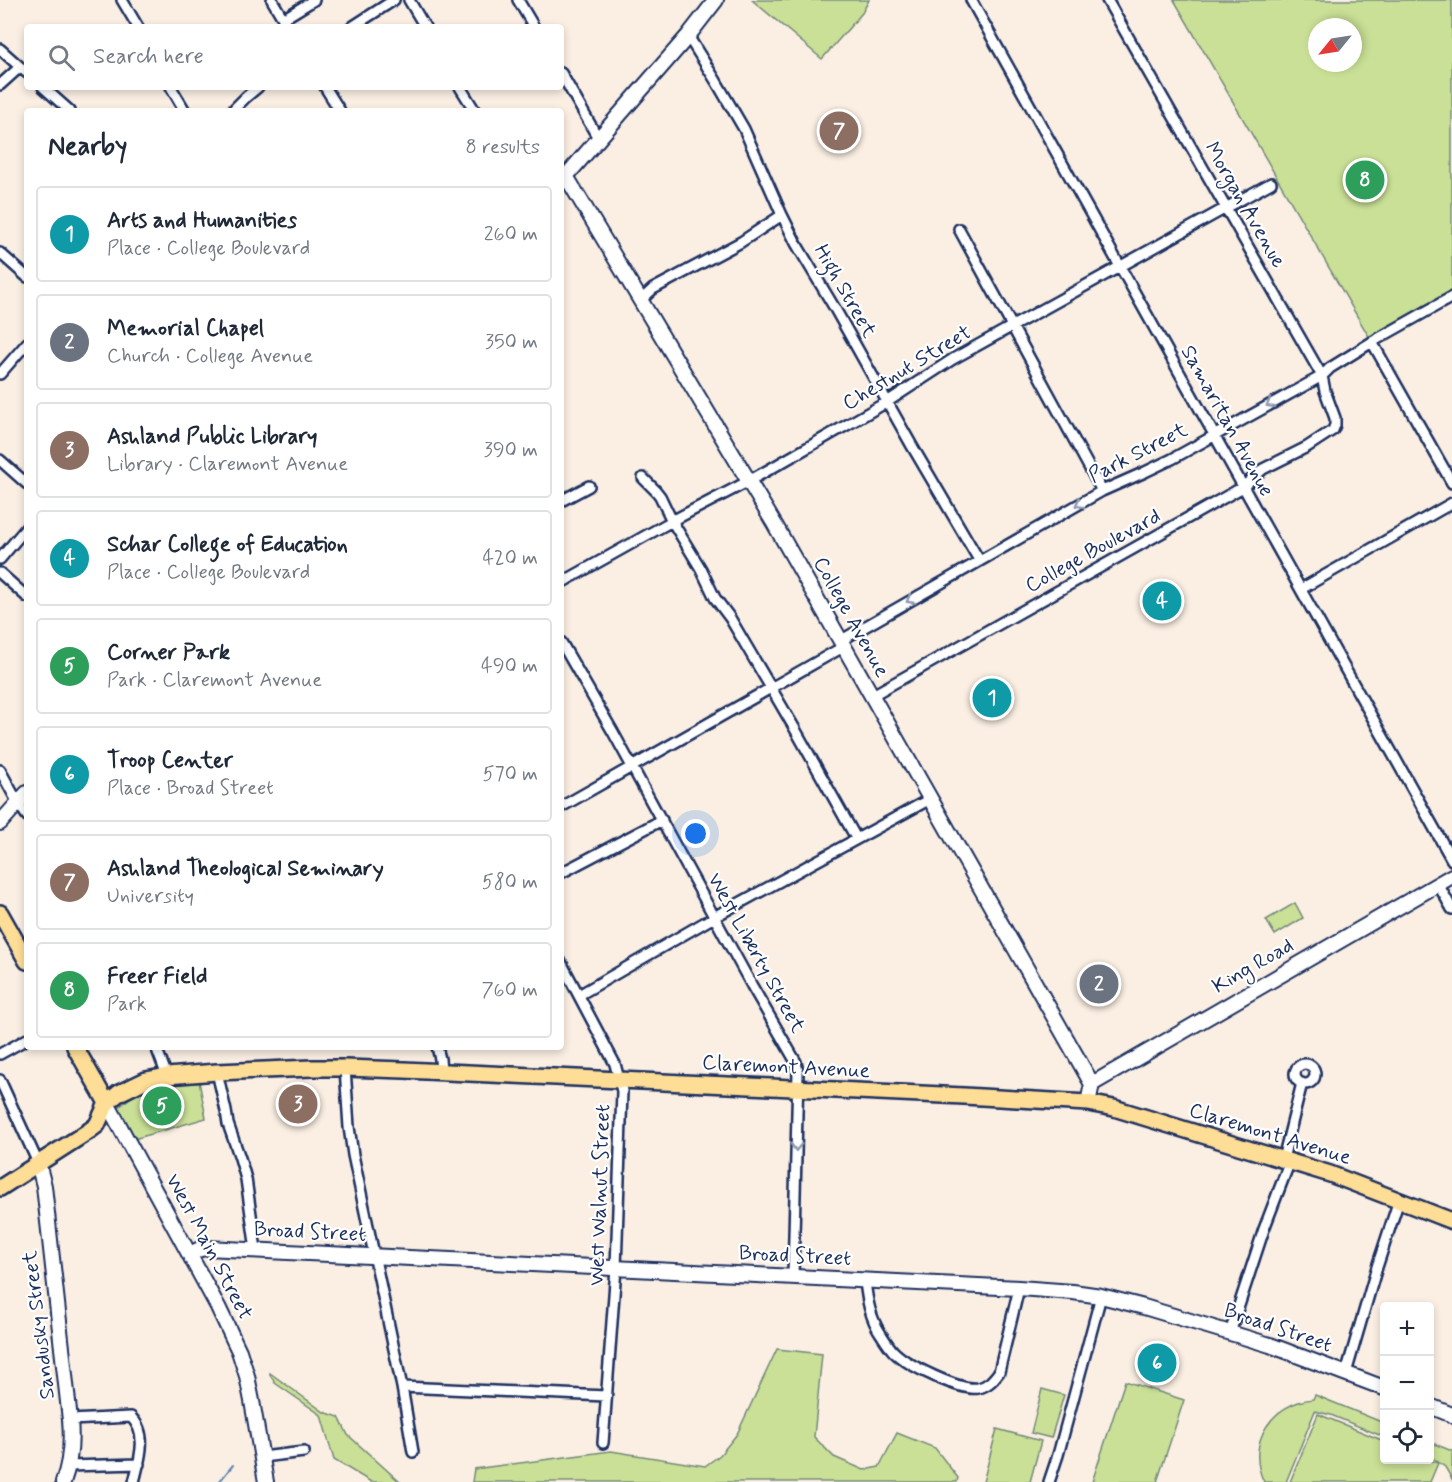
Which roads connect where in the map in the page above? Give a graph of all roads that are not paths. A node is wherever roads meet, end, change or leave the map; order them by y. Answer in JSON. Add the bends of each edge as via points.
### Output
{"nodes":[{"id":1,"x":122,"y":0,"type":"edge"},
{"id":2,"x":272,"y":0,"type":"edge"},
{"id":3,"x":314,"y":0,"type":"edge"},
{"id":4,"x":394,"y":0,"type":"edge"},
{"id":5,"x":409,"y":0,"type":"edge"},
{"id":6,"x":518,"y":0,"type":"edge"},
{"id":7,"x":716,"y":0,"type":"edge"},
{"id":8,"x":971,"y":0,"type":"edge"},
{"id":9,"x":1107,"y":0,"type":"edge"},
{"id":10,"x":286,"y":23,"type":"edge"},
{"id":11,"x":136,"y":24,"type":"edge"},
{"id":12,"x":357,"y":24,"type":"edge"},
{"id":13,"x":423,"y":24,"type":"edge"},
{"id":14,"x":532,"y":24,"type":"edge"},
{"id":15,"x":688,"y":36,"type":"junction"},
{"id":16,"x":0,"y":49,"type":"edge"},
{"id":17,"x":24,"y":70,"type":"edge"},
{"id":18,"x":564,"y":78,"type":"edge"},
{"id":19,"x":0,"y":85,"type":"edge"},
{"id":20,"x":46,"y":90,"type":"edge"},
{"id":21,"x":173,"y":90,"type":"edge"},
{"id":22,"x":254,"y":90,"type":"edge"},
{"id":23,"x":327,"y":90,"type":"edge"},
{"id":24,"x":462,"y":90,"type":"edge"},
{"id":25,"x":67,"y":108,"type":"edge"},
{"id":26,"x":183,"y":108,"type":"edge"},
{"id":27,"x":235,"y":108,"type":"edge"},
{"id":28,"x":338,"y":108,"type":"edge"},
{"id":29,"x":473,"y":108,"type":"edge"},
{"id":30,"x":598,"y":138,"type":"junction"},
{"id":31,"x":564,"y":179,"type":"edge"},
{"id":32,"x":1270,"y":183,"type":"dead end"},
{"id":33,"x":1226,"y":208,"type":"junction"},
{"id":34,"x":782,"y":215,"type":"junction"},
{"id":35,"x":958,"y":229,"type":"dead end"},
{"id":36,"x":0,"y":253,"type":"edge"},
{"id":37,"x":1121,"y":267,"type":"junction"},
{"id":38,"x":24,"y":274,"type":"edge"},
{"id":39,"x":1452,"y":297,"type":"edge"},
{"id":40,"x":641,"y":300,"type":"junction"},
{"id":41,"x":1012,"y":328,"type":"junction"},
{"id":42,"x":1372,"y":342,"type":"junction"},
{"id":43,"x":24,"y":346,"type":"edge"},
{"id":44,"x":0,"y":374,"type":"edge"},
{"id":45,"x":1322,"y":376,"type":"junction"},
{"id":46,"x":887,"y":402,"type":"junction"},
{"id":47,"x":1330,"y":433,"type":"joint"},
{"id":48,"x":1214,"y":435,"type":"junction"},
{"id":49,"x":0,"y":460,"type":"edge"},
{"id":50,"x":643,"y":478,"type":"dead end"},
{"id":51,"x":24,"y":481,"type":"edge"},
{"id":52,"x":749,"y":481,"type":"junction"},
{"id":53,"x":1452,"y":483,"type":"edge"},
{"id":54,"x":589,"y":486,"type":"dead end"},
{"id":55,"x":1244,"y":486,"type":"junction"},
{"id":56,"x":1102,"y":491,"type":"junction"},
{"id":57,"x":564,"y":499,"type":"edge"},
{"id":58,"x":1452,"y":503,"type":"edge"},
{"id":59,"x":672,"y":521,"type":"junction"},
{"id":60,"x":24,"y":531,"type":"edge"},
{"id":61,"x":0,"y":559,"type":"edge"},
{"id":62,"x":979,"y":560,"type":"junction"},
{"id":63,"x":0,"y":573,"type":"edge"},
{"id":64,"x":564,"y":581,"type":"edge"},
{"id":65,"x":1301,"y":589,"type":"junction"},
{"id":66,"x":24,"y":594,"type":"edge"},
{"id":67,"x":841,"y":644,"type":"junction"},
{"id":68,"x":564,"y":647,"type":"edge"},
{"id":69,"x":770,"y":688,"type":"junction"},
{"id":70,"x":871,"y":696,"type":"junction"},
{"id":71,"x":632,"y":766,"type":"junction"},
{"id":72,"x":0,"y":770,"type":"edge"},
{"id":73,"x":22,"y":798,"type":"edge"},
{"id":74,"x":930,"y":799,"type":"junction"},
{"id":75,"x":564,"y":805,"type":"edge"},
{"id":76,"x":662,"y":820,"type":"junction"},
{"id":77,"x":0,"y":823,"type":"edge"},
{"id":78,"x":856,"y":838,"type":"junction"},
{"id":79,"x":1452,"y":860,"type":"edge"},
{"id":80,"x":564,"y":871,"type":"edge"},
{"id":81,"x":1452,"y":876,"type":"edge"},
{"id":82,"x":1438,"y":884,"type":"junction"},
{"id":83,"x":1452,"y":909,"type":"edge"},
{"id":84,"x":0,"y":913,"type":"edge"},
{"id":85,"x":714,"y":917,"type":"junction"},
{"id":86,"x":24,"y":956,"type":"edge"},
{"id":87,"x":564,"y":968,"type":"edge"},
{"id":88,"x":579,"y":995,"type":"junction"},
{"id":89,"x":24,"y":1041,"type":"edge"},
{"id":90,"x":77,"y":1050,"type":"edge"},
{"id":91,"x":157,"y":1050,"type":"edge"},
{"id":92,"x":438,"y":1050,"type":"edge"},
{"id":93,"x":0,"y":1054,"type":"edge"},
{"id":94,"x":345,"y":1068,"type":"junction"},
{"id":95,"x":217,"y":1071,"type":"junction"},
{"id":96,"x":441,"y":1072,"type":"junction"},
{"id":97,"x":167,"y":1076,"type":"junction"},
{"id":98,"x":0,"y":1080,"type":"edge"},
{"id":99,"x":620,"y":1080,"type":"junction"},
{"id":100,"x":1302,"y":1083,"type":"dead end"},
{"id":101,"x":1092,"y":1084,"type":"junction"},
{"id":102,"x":797,"y":1089,"type":"junction"},
{"id":103,"x":107,"y":1103,"type":"junction"},
{"id":104,"x":1088,"y":1103,"type":"junction"},
{"id":105,"x":1286,"y":1160,"type":"junction"},
{"id":106,"x":38,"y":1163,"type":"junction"},
{"id":107,"x":0,"y":1188,"type":"edge"},
{"id":108,"x":1399,"y":1200,"type":"junction"},
{"id":109,"x":1452,"y":1221,"type":"edge"},
{"id":110,"x":256,"y":1250,"type":"junction"},
{"id":111,"x":190,"y":1254,"type":"junction"},
{"id":112,"x":375,"y":1257,"type":"junction"},
{"id":113,"x":616,"y":1269,"type":"junction"},
{"id":114,"x":793,"y":1277,"type":"junction"},
{"id":115,"x":865,"y":1281,"type":"junction"},
{"id":116,"x":1019,"y":1288,"type":"junction"},
{"id":117,"x":1101,"y":1296,"type":"junction"},
{"id":118,"x":1230,"y":1333,"type":"junction"},
{"id":119,"x":1346,"y":1373,"type":"junction"},
{"id":120,"x":1380,"y":1386,"type":"edge"},
{"id":121,"x":402,"y":1387,"type":"junction"},
{"id":122,"x":606,"y":1395,"type":"junction"},
{"id":123,"x":1434,"y":1408,"type":"edge"},
{"id":124,"x":1452,"y":1415,"type":"edge"},
{"id":125,"x":70,"y":1420,"type":"junction"},
{"id":126,"x":603,"y":1443,"type":"dead end"},
{"id":127,"x":304,"y":1452,"type":"dead end"},
{"id":128,"x":413,"y":1452,"type":"dead end"},
{"id":129,"x":262,"y":1457,"type":"junction"},
{"id":130,"x":139,"y":1464,"type":"junction"},
{"id":131,"x":68,"y":1466,"type":"junction"},
{"id":132,"x":63,"y":1482,"type":"edge"},
{"id":133,"x":134,"y":1482,"type":"edge"},
{"id":134,"x":266,"y":1482,"type":"edge"},
{"id":135,"x":1049,"y":1482,"type":"edge"}],
"edges":[{"from":1,"to":11,"type":"street"},
{"from":2,"to":10,"type":"street"},
{"from":3,"to":10,"type":"street"},
{"from":4,"to":12,"type":"street"},
{"from":5,"to":13,"type":"street"},
{"from":6,"to":14,"type":"street"},
{"from":7,"to":15,"type":"street"},
{"from":8,"to":37,"type":"street","name":"Samaritan Avenue"},
{"from":9,"to":33,"type":"street","name":"Morgan Avenue"},
{"from":15,"to":30,"type":"street"},
{"from":15,"to":34,"type":"street","name":"High Street","via":[[744,129]]},
{"from":16,"to":17,"type":"street"},
{"from":17,"to":19,"type":"street"},
{"from":18,"to":30,"type":"street"},
{"from":20,"to":25,"type":"street"},
{"from":21,"to":26,"type":"street"},
{"from":22,"to":27,"type":"street"},
{"from":23,"to":28,"type":"street"},
{"from":24,"to":29,"type":"street"},
{"from":30,"to":31,"type":"street"},
{"from":31,"to":40,"type":"street","name":"College Avenue"},
{"from":32,"to":33,"type":"street","name":"Chestnut Street"},
{"from":33,"to":37,"type":"street","name":"Chestnut Street"},
{"from":33,"to":45,"type":"street","name":"Morgan Avenue"},
{"from":34,"to":40,"type":"street"},
{"from":34,"to":46,"type":"street","name":"High Street"},
{"from":35,"to":41,"type":"street"},
{"from":36,"to":38,"type":"street"},
{"from":37,"to":41,"type":"street","name":"Chestnut Street"},
{"from":37,"to":48,"type":"street","name":"Samaritan Avenue"},
{"from":39,"to":42,"type":"street","name":"Park Street"},
{"from":40,"to":52,"type":"street","name":"College Avenue"},
{"from":41,"to":46,"type":"street","name":"Chestnut Street","via":[[953,359]]},
{"from":41,"to":56,"type":"street"},
{"from":42,"to":45,"type":"street","name":"Park Street"},
{"from":42,"to":53,"type":"street"},
{"from":43,"to":44,"type":"street"},
{"from":45,"to":47,"type":"street","name":"Morgan Avenue","via":[[1335,418]]},
{"from":45,"to":48,"type":"street","name":"Park Street","one_way":true},
{"from":46,"to":52,"type":"street","name":"Chestnut Street"},
{"from":46,"to":62,"type":"street","name":"High Street"},
{"from":47,"to":55,"type":"street","name":"College Boulevard","via":[[1263,469]]},
{"from":48,"to":55,"type":"street","name":"Samaritan Avenue"},
{"from":48,"to":56,"type":"street","name":"Park Street"},
{"from":49,"to":51,"type":"street"},
{"from":50,"to":59,"type":"street","via":[[656,491]]},
{"from":52,"to":59,"type":"street","name":"Chestnut Street"},
{"from":52,"to":67,"type":"street","name":"College Avenue"},
{"from":54,"to":57,"type":"street"},
{"from":55,"to":65,"type":"street","name":"Samaritan Avenue"},
{"from":55,"to":70,"type":"street","name":"College Boulevard"},
{"from":56,"to":62,"type":"street","name":"Park Street","one_way":true},
{"from":58,"to":65,"type":"street"},
{"from":59,"to":64,"type":"street","name":"Chestnut Street"},
{"from":59,"to":69,"type":"street"},
{"from":60,"to":61,"type":"street"},
{"from":62,"to":67,"type":"street","name":"Park Street","one_way":true},
{"from":63,"to":66,"type":"street"},
{"from":65,"to":79,"type":"street","name":"Samaritan Avenue"},
{"from":67,"to":69,"type":"street","name":"Park Street"},
{"from":67,"to":70,"type":"street","name":"College Avenue"},
{"from":68,"to":71,"type":"street","name":"West Liberty Street"},
{"from":69,"to":71,"type":"street","name":"Park Street"},
{"from":69,"to":78,"type":"street"},
{"from":70,"to":74,"type":"street","name":"College Avenue"},
{"from":71,"to":75,"type":"street","name":"Park Street"},
{"from":71,"to":76,"type":"street","name":"West Liberty Street"},
{"from":72,"to":73,"type":"street"},
{"from":73,"to":77,"type":"street"},
{"from":74,"to":78,"type":"street"},
{"from":74,"to":101,"type":"street","name":"College Avenue"},
{"from":76,"to":80,"type":"street"},
{"from":76,"to":85,"type":"street","name":"West Liberty Street"},
{"from":78,"to":85,"type":"street"},
{"from":81,"to":82,"type":"street","name":"King Road"},
{"from":82,"to":83,"type":"street"},
{"from":82,"to":101,"type":"street","name":"King Road"},
{"from":84,"to":86,"type":"main road"},
{"from":85,"to":88,"type":"street"},
{"from":85,"to":102,"type":"street","name":"West Liberty Street","via":[[796,1062]]},
{"from":87,"to":88,"type":"street","name":"West Walnut Street"},
{"from":88,"to":99,"type":"street","name":"West Walnut Street"},
{"from":89,"to":93,"type":"street"},
{"from":90,"to":103,"type":"main road","name":"West Main Street"},
{"from":91,"to":97,"type":"street"},
{"from":92,"to":96,"type":"street"},
{"from":94,"to":95,"type":"main road","name":"Claremont Avenue"},
{"from":94,"to":96,"type":"main road","name":"Claremont Avenue"},
{"from":94,"to":112,"type":"street","via":[[353,1155]]},
{"from":95,"to":97,"type":"main road","name":"Claremont Avenue"},
{"from":95,"to":110,"type":"street","via":[[228,1124],[246,1179]]},
{"from":96,"to":99,"type":"main road","name":"Claremont Avenue"},
{"from":97,"to":103,"type":"main road","name":"Claremont Avenue","via":[[137,1083]]},
{"from":98,"to":106,"type":"street"},
{"from":99,"to":102,"type":"main road","name":"Claremont Avenue"},
{"from":99,"to":113,"type":"street","name":"West Walnut Street"},
{"from":100,"to":105,"type":"street"},
{"from":101,"to":104,"type":"street"},
{"from":102,"to":104,"type":"main road","name":"Claremont Avenue"},
{"from":102,"to":114,"type":"street","name":"West Liberty Street","one_way":true},
{"from":103,"to":106,"type":"main road","via":[[97,1125]]},
{"from":103,"to":111,"type":"street","name":"West Main Street"},
{"from":104,"to":105,"type":"main road","name":"Claremont Avenue"},
{"from":105,"to":108,"type":"main road","name":"Claremont Avenue"},
{"from":105,"to":118,"type":"street"},
{"from":106,"to":107,"type":"main road"},
{"from":106,"to":125,"type":"street","name":"Sandusky Street","via":[[44,1186]]},
{"from":108,"to":109,"type":"main road","name":"Claremont Avenue"},
{"from":108,"to":119,"type":"street"},
{"from":110,"to":111,"type":"street","name":"Broad Street","via":[[206,1248]]},
{"from":110,"to":112,"type":"street","name":"Broad Street"},
{"from":111,"to":129,"type":"street","name":"West Main Street","via":[[243,1364]]},
{"from":112,"to":113,"type":"street","name":"Broad Street"},
{"from":112,"to":121,"type":"street"},
{"from":113,"to":114,"type":"street","name":"Broad Street"},
{"from":113,"to":122,"type":"street","name":"West Walnut Street"},
{"from":114,"to":115,"type":"street","name":"Broad Street"},
{"from":115,"to":116,"type":"street","name":"Broad Street"},
{"from":115,"to":116,"type":"street","via":[[873,1319],[894,1352],[908,1363],[969,1389],[987,1385],[999,1372]]},
{"from":116,"to":117,"type":"street","name":"Broad Street"},
{"from":117,"to":118,"type":"street","name":"Broad Street"},
{"from":117,"to":135,"type":"street"},
{"from":118,"to":119,"type":"street","name":"Broad Street"},
{"from":119,"to":120,"type":"street","name":"Broad Street"},
{"from":121,"to":122,"type":"street"},
{"from":121,"to":128,"type":"street"},
{"from":122,"to":126,"type":"street","name":"West Walnut Street"},
{"from":123,"to":124,"type":"street"},
{"from":125,"to":130,"type":"street","via":[[131,1417],[141,1438]]},
{"from":125,"to":131,"type":"street","name":"Sandusky Street"},
{"from":127,"to":129,"type":"street"},
{"from":129,"to":134,"type":"street","name":"West Main Street"},
{"from":130,"to":131,"type":"street"},
{"from":130,"to":133,"type":"street"},
{"from":131,"to":132,"type":"street","name":"Sandusky Street"}]}
